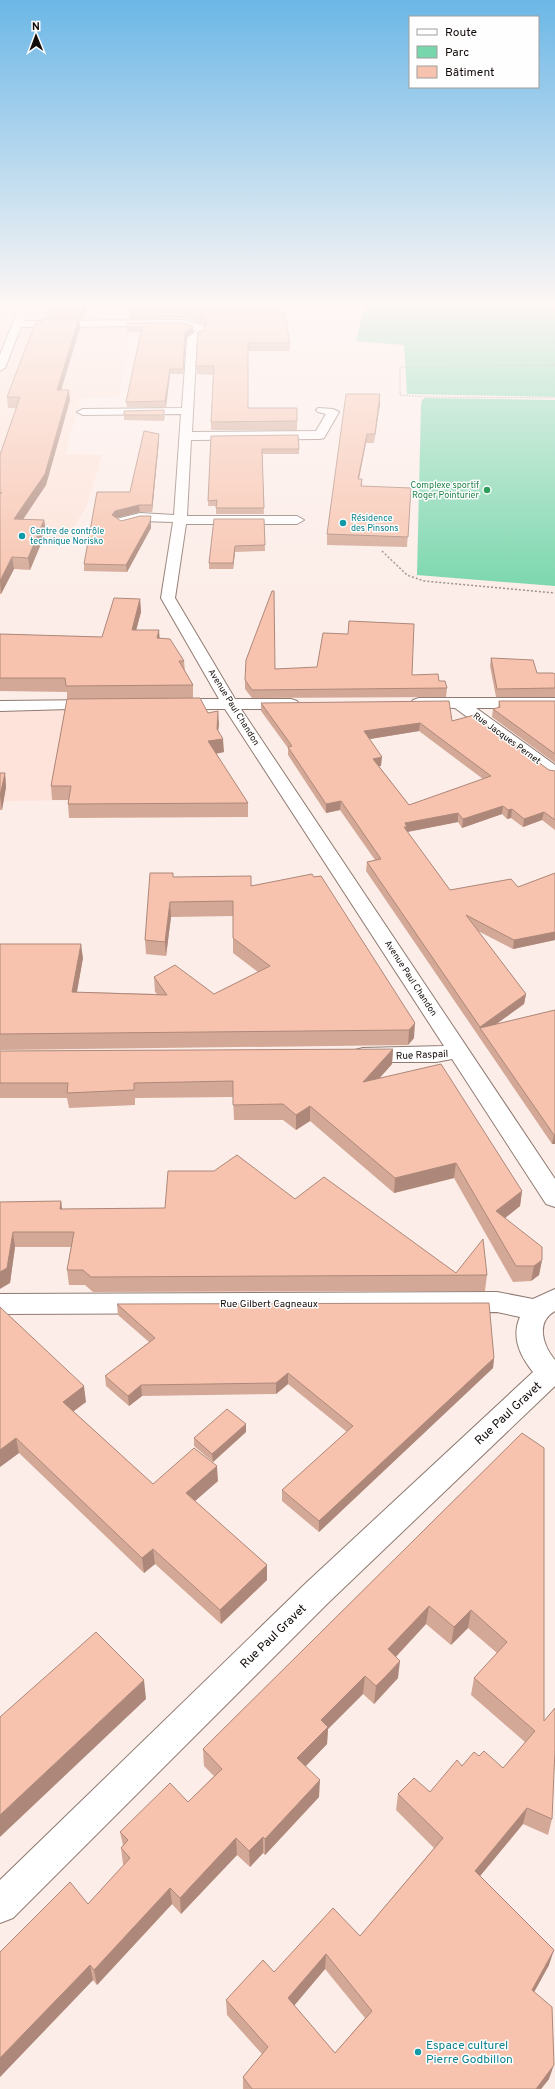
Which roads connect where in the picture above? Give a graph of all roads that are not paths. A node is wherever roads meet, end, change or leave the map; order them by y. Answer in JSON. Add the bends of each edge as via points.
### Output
{"nodes":[{"id":1,"x":188,"y":402,"type":"edge"},
{"id":2,"x":322,"y":410,"type":"dead end"},
{"id":3,"x":187,"y":411,"type":"junction"},
{"id":4,"x":83,"y":412,"type":"dead end"},
{"id":5,"x":186,"y":436,"type":"junction"},
{"id":6,"x":180,"y":520,"type":"junction"},
{"id":7,"x":297,"y":520,"type":"dead end"},
{"id":8,"x":121,"y":522,"type":"edge"},
{"id":9,"x":459,"y":703,"type":"junction"},
{"id":10,"x":555,"y":703,"type":"edge"},
{"id":11,"x":230,"y":704,"type":"junction"},
{"id":12,"x":309,"y":704,"type":"edge"},
{"id":13,"x":404,"y":704,"type":"edge"},
{"id":14,"x":111,"y":705,"type":"edge"},
{"id":15,"x":159,"y":705,"type":"edge"},
{"id":16,"x":0,"y":706,"type":"edge"},
{"id":17,"x":555,"y":773,"type":"edge"},
{"id":18,"x":459,"y":1051,"type":"junction"},
{"id":19,"x":344,"y":1056,"type":"edge"},
{"id":20,"x":554,"y":1192,"type":"edge"},
{"id":21,"x":0,"y":1304,"type":"edge"},
{"id":22,"x":546,"y":1305,"type":"edge"},
{"id":23,"x":553,"y":1374,"type":"edge"},
{"id":24,"x":0,"y":1905,"type":"edge"}],
"edges":[{"from":1,"to":3,"type":"street","name":"Avenue Paul Chandon"},
{"from":2,"to":5,"type":"street","via":[[333,412],[320,435]]},
{"from":3,"to":4,"type":"street"},
{"from":3,"to":5,"type":"street","name":"Avenue Paul Chandon"},
{"from":5,"to":6,"type":"street","name":"Avenue Paul Chandon"},
{"from":6,"to":7,"type":"street"},
{"from":6,"to":8,"type":"street","via":[[131,517]]},
{"from":6,"to":11,"type":"street","name":"Avenue Paul Chandon","via":[[168,598]]},
{"from":9,"to":10,"type":"street"},
{"from":9,"to":13,"type":"street"},
{"from":9,"to":17,"type":"street","name":"Rue Jacques Pernet"},
{"from":11,"to":12,"type":"street"},
{"from":11,"to":15,"type":"street"},
{"from":11,"to":18,"type":"street","name":"Avenue Paul Chandon"},
{"from":14,"to":16,"type":"street"},
{"from":18,"to":19,"type":"street","name":"Rue Raspail","via":[[436,1055]]},
{"from":18,"to":20,"type":"street","name":"Avenue Paul Chandon"},
{"from":21,"to":22,"type":"street","name":"Rue Gilbert Cagneaux","via":[[498,1302]]},
{"from":22,"to":23,"type":"street","via":[[530,1322],[528,1334],[531,1348],[539,1361]]},
{"from":23,"to":24,"type":"street","name":"Rue Paul Gravet","via":[[317,1593]]}]}
